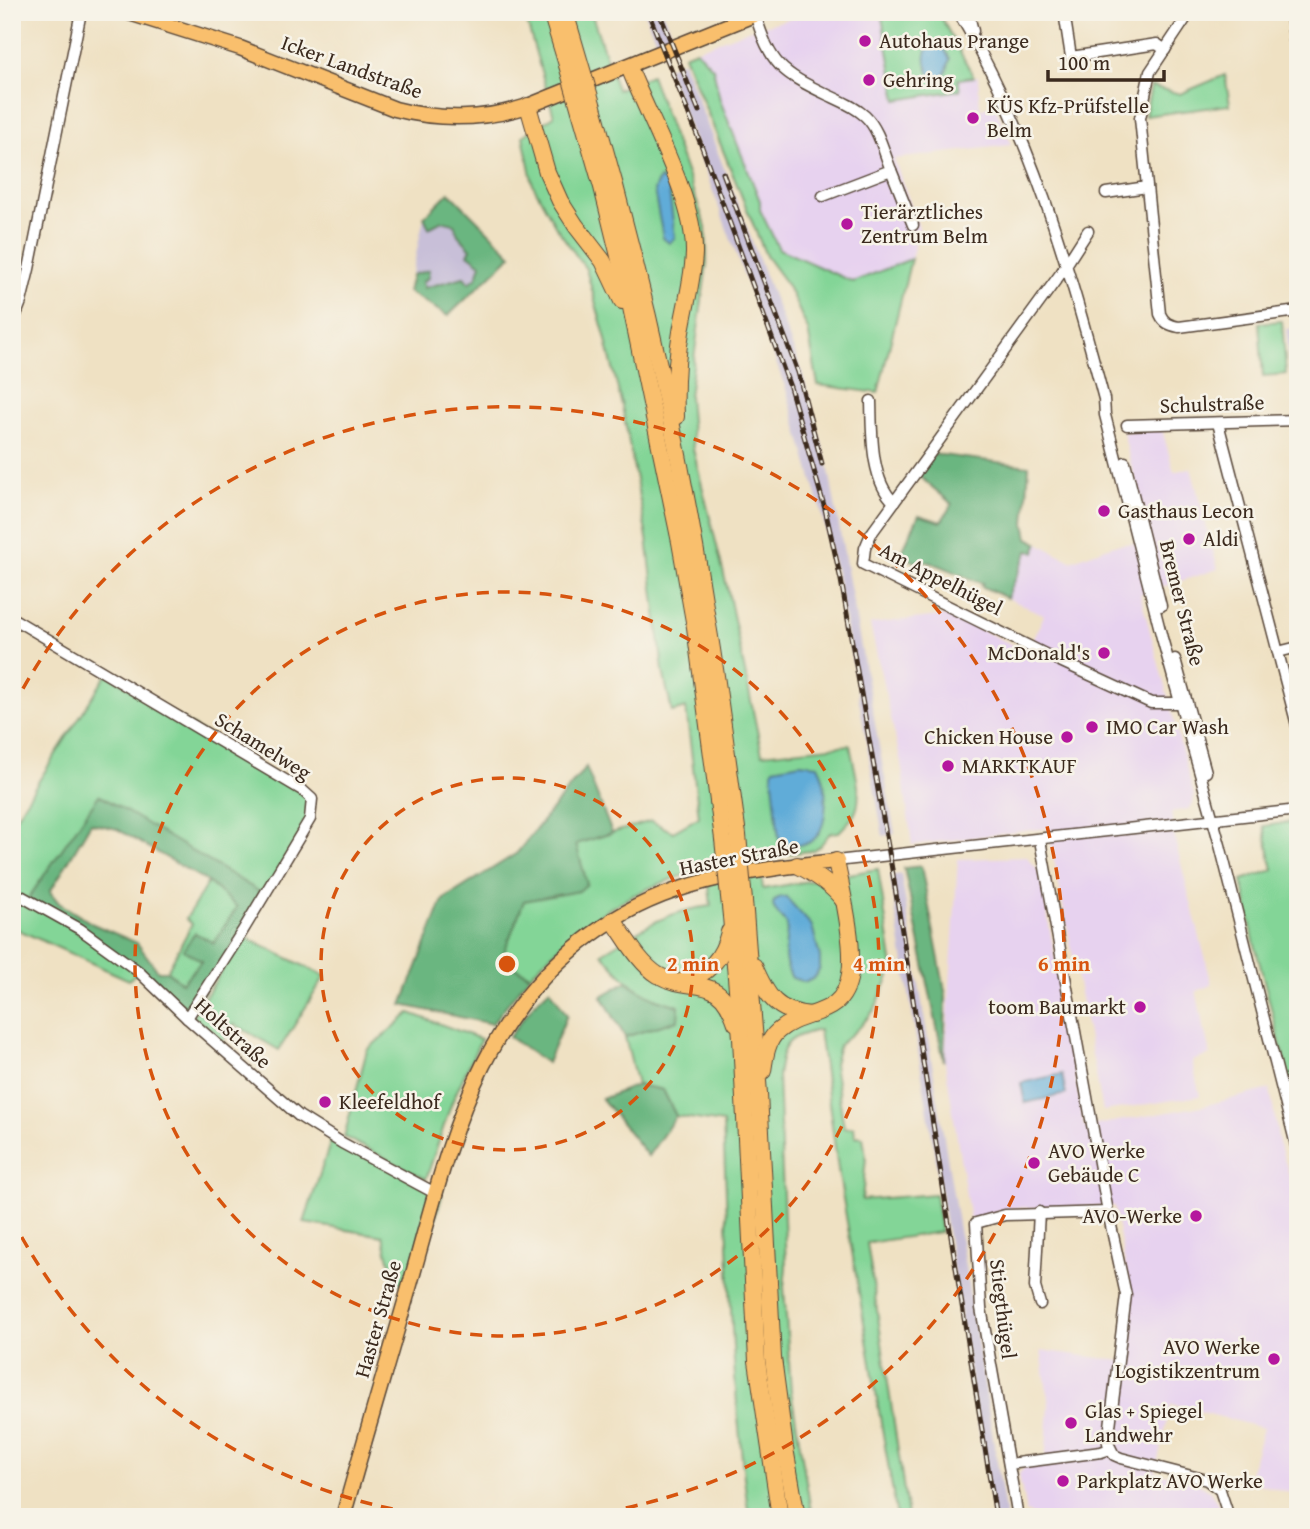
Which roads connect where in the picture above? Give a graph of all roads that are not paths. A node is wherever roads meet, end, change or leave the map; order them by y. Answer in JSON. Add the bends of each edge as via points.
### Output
{"nodes":[{"id":1,"x":82,"y":12,"type":"edge"},
{"id":2,"x":126,"y":12,"type":"edge"},
{"id":3,"x":551,"y":12,"type":"edge"},
{"id":4,"x":565,"y":12,"type":"edge"},
{"id":5,"x":958,"y":12,"type":"edge"},
{"id":6,"x":968,"y":12,"type":"edge"},
{"id":7,"x":1064,"y":12,"type":"edge"},
{"id":8,"x":1190,"y":12,"type":"edge"},
{"id":9,"x":1291,"y":12,"type":"edge"},
{"id":10,"x":758,"y":13,"type":"edge"},
{"id":11,"x":975,"y":40,"type":"junction"},
{"id":12,"x":1165,"y":50,"type":"junction"},
{"id":13,"x":573,"y":64,"type":"junction"},
{"id":14,"x":629,"y":67,"type":"junction"},
{"id":15,"x":1298,"y":73,"type":"edge"},
{"id":16,"x":528,"y":106,"type":"junction"},
{"id":17,"x":586,"y":109,"type":"junction"},
{"id":18,"x":891,"y":170,"type":"junction"},
{"id":19,"x":1147,"y":187,"type":"junction"},
{"id":20,"x":1106,"y":193,"type":"dead end"},
{"id":21,"x":823,"y":196,"type":"dead end"},
{"id":22,"x":913,"y":225,"type":"dead end"},
{"id":23,"x":1088,"y":231,"type":"dead end"},
{"id":24,"x":1067,"y":264,"type":"junction"},
{"id":25,"x":1298,"y":311,"type":"edge"},
{"id":26,"x":12,"y":325,"type":"edge"},
{"id":27,"x":635,"y":327,"type":"junction"},
{"id":28,"x":1104,"y":399,"type":"junction"},
{"id":29,"x":871,"y":401,"type":"dead end"},
{"id":30,"x":1298,"y":420,"type":"edge"},
{"id":31,"x":1219,"y":423,"type":"junction"},
{"id":32,"x":1127,"y":425,"type":"dead end"},
{"id":33,"x":679,"y":465,"type":"junction"},
{"id":34,"x":894,"y":502,"type":"junction"},
{"id":35,"x":12,"y":618,"type":"edge"},
{"id":36,"x":1298,"y":648,"type":"edge"},
{"id":37,"x":1278,"y":652,"type":"junction"},
{"id":38,"x":1179,"y":703,"type":"junction"},
{"id":39,"x":1298,"y":729,"type":"edge"},
{"id":40,"x":1298,"y":810,"type":"edge"},
{"id":41,"x":1212,"y":819,"type":"junction"},
{"id":42,"x":730,"y":837,"type":"junction"},
{"id":43,"x":1040,"y":840,"type":"junction"},
{"id":44,"x":836,"y":861,"type":"junction"},
{"id":45,"x":797,"y":865,"type":"junction"},
{"id":46,"x":12,"y":891,"type":"edge"},
{"id":47,"x":842,"y":901,"type":"junction"},
{"id":48,"x":738,"y":914,"type":"junction"},
{"id":49,"x":613,"y":920,"type":"junction"},
{"id":50,"x":749,"y":955,"type":"junction"},
{"id":51,"x":681,"y":982,"type":"junction"},
{"id":52,"x":814,"y":1015,"type":"junction"},
{"id":53,"x":187,"y":1018,"type":"junction"},
{"id":54,"x":741,"y":1038,"type":"junction"},
{"id":55,"x":759,"y":1094,"type":"junction"},
{"id":56,"x":1298,"y":1153,"type":"edge"},
{"id":57,"x":435,"y":1194,"type":"junction"},
{"id":58,"x":1039,"y":1212,"type":"junction"},
{"id":59,"x":1108,"y":1212,"type":"junction"},
{"id":60,"x":1040,"y":1304,"type":"dead end"},
{"id":61,"x":1110,"y":1449,"type":"junction"},
{"id":62,"x":1009,"y":1464,"type":"junction"},
{"id":63,"x":343,"y":1517,"type":"edge"},
{"id":64,"x":780,"y":1517,"type":"edge"},
{"id":65,"x":797,"y":1517,"type":"edge"},
{"id":66,"x":1018,"y":1517,"type":"edge"},
{"id":67,"x":1229,"y":1517,"type":"edge"}],
"edges":[{"from":1,"to":26,"type":"street","via":[[29,269]]},
{"from":2,"to":16,"type":"main road","name":"Icker Landstraße","via":[[229,44],[416,115],[475,118]]},
{"from":3,"to":13,"type":"highway"},
{"from":4,"to":13,"type":"highway"},
{"from":5,"to":11,"type":"street","name":"Bremer Straße"},
{"from":6,"to":11,"type":"street"},
{"from":7,"to":12,"type":"street","via":[[1072,57],[1157,44]]},
{"from":8,"to":12,"type":"street"},
{"from":9,"to":15,"type":"street"},
{"from":10,"to":14,"type":"main road","name":"Icker Landstraße"},
{"from":10,"to":18,"type":"street","via":[[770,54],[785,72],[867,118]]},
{"from":11,"to":24,"type":"street","name":"Bremer Straße","via":[[1037,178]]},
{"from":12,"to":19,"type":"street","via":[[1150,72],[1140,118]]},
{"from":13,"to":17,"type":"highway","bridge":true},
{"from":14,"to":16,"type":"main road","name":"Icker Landstraße"},
{"from":14,"to":33,"type":"highway","via":[[684,198],[694,250],[676,361]]},
{"from":16,"to":27,"type":"highway","via":[[559,201],[603,261]]},
{"from":17,"to":27,"type":"highway"},
{"from":17,"to":33,"type":"highway","via":[[639,278]]},
{"from":18,"to":21,"type":"street"},
{"from":18,"to":22,"type":"street"},
{"from":19,"to":20,"type":"street"},
{"from":19,"to":25,"type":"street","via":[[1163,321],[1179,327]]},
{"from":23,"to":24,"type":"street","name":"Am Appelhügel"},
{"from":24,"to":28,"type":"street","name":"Bremer Straße"},
{"from":24,"to":34,"type":"street","name":"Am Appelhügel"},
{"from":27,"to":42,"type":"highway","via":[[691,603]]},
{"from":28,"to":38,"type":"street","name":"Bremer Straße"},
{"from":28,"to":41,"type":"street","name":"Bremer Straße","via":[[1123,453],[1210,789]]},
{"from":29,"to":34,"type":"street","via":[[872,446],[883,489]]},
{"from":30,"to":31,"type":"street","name":"Schulstraße"},
{"from":31,"to":32,"type":"street","name":"Schulstraße"},
{"from":31,"to":37,"type":"street"},
{"from":33,"to":42,"type":"highway","via":[[709,626]]},
{"from":34,"to":38,"type":"street","name":"Am Appelhügel","via":[[864,548],[863,564],[1151,703]]},
{"from":35,"to":53,"type":"street","name":"Schamelweg","via":[[312,799],[310,819]]},
{"from":36,"to":37,"type":"street"},
{"from":37,"to":39,"type":"street"},
{"from":38,"to":41,"type":"street","name":"Bremer Straße"},
{"from":40,"to":41,"type":"street","name":"Haster Straße"},
{"from":41,"to":43,"type":"street","name":"Haster Straße"},
{"from":41,"to":56,"type":"street","name":"Bremer Straße"},
{"from":42,"to":48,"type":"highway","bridge":true},
{"from":43,"to":44,"type":"street","name":"Haster Straße"},
{"from":43,"to":59,"type":"street"},
{"from":44,"to":45,"type":"main road","name":"Haster Straße"},
{"from":44,"to":47,"type":"highway"},
{"from":45,"to":47,"type":"highway","via":[[835,890]]},
{"from":45,"to":49,"type":"main road","name":"Haster Straße","via":[[693,885]]},
{"from":46,"to":53,"type":"street","name":"Holtstraße","via":[[80,929],[138,971]]},
{"from":47,"to":52,"type":"highway","via":[[850,974],[837,1003]]},
{"from":48,"to":50,"type":"highway"},
{"from":48,"to":51,"type":"highway","via":[[717,962],[694,979]]},
{"from":48,"to":54,"type":"highway"},
{"from":49,"to":51,"type":"highway","via":[[657,974]]},
{"from":49,"to":57,"type":"main road","name":"Haster Straße","via":[[548,974],[498,1036],[475,1079]]},
{"from":50,"to":52,"type":"highway","via":[[774,1002],[799,1014]]},
{"from":50,"to":55,"type":"highway"},
{"from":51,"to":54,"type":"highway","via":[[698,984],[724,998]]},
{"from":52,"to":55,"type":"highway","via":[[777,1032],[767,1047]]},
{"from":53,"to":57,"type":"street","name":"Holtstraße","via":[[299,1116]]},
{"from":54,"to":64,"type":"highway","via":[[757,1361]]},
{"from":55,"to":65,"type":"highway","via":[[773,1358]]},
{"from":57,"to":63,"type":"main road","name":"Haster Straße"},
{"from":58,"to":59,"type":"street","name":"Stiegthügel"},
{"from":58,"to":60,"type":"street","name":"Stiegthügel","via":[[1035,1287]]},
{"from":58,"to":62,"type":"street","name":"Stiegthügel","via":[[1005,1214],[976,1223],[981,1308]]},
{"from":59,"to":61,"type":"street","via":[[1126,1295],[1108,1433]]},
{"from":61,"to":62,"type":"street"},
{"from":61,"to":67,"type":"street","via":[[1121,1458],[1207,1480],[1220,1490]]},
{"from":62,"to":66,"type":"street","name":"Stiegthügel"}]}
